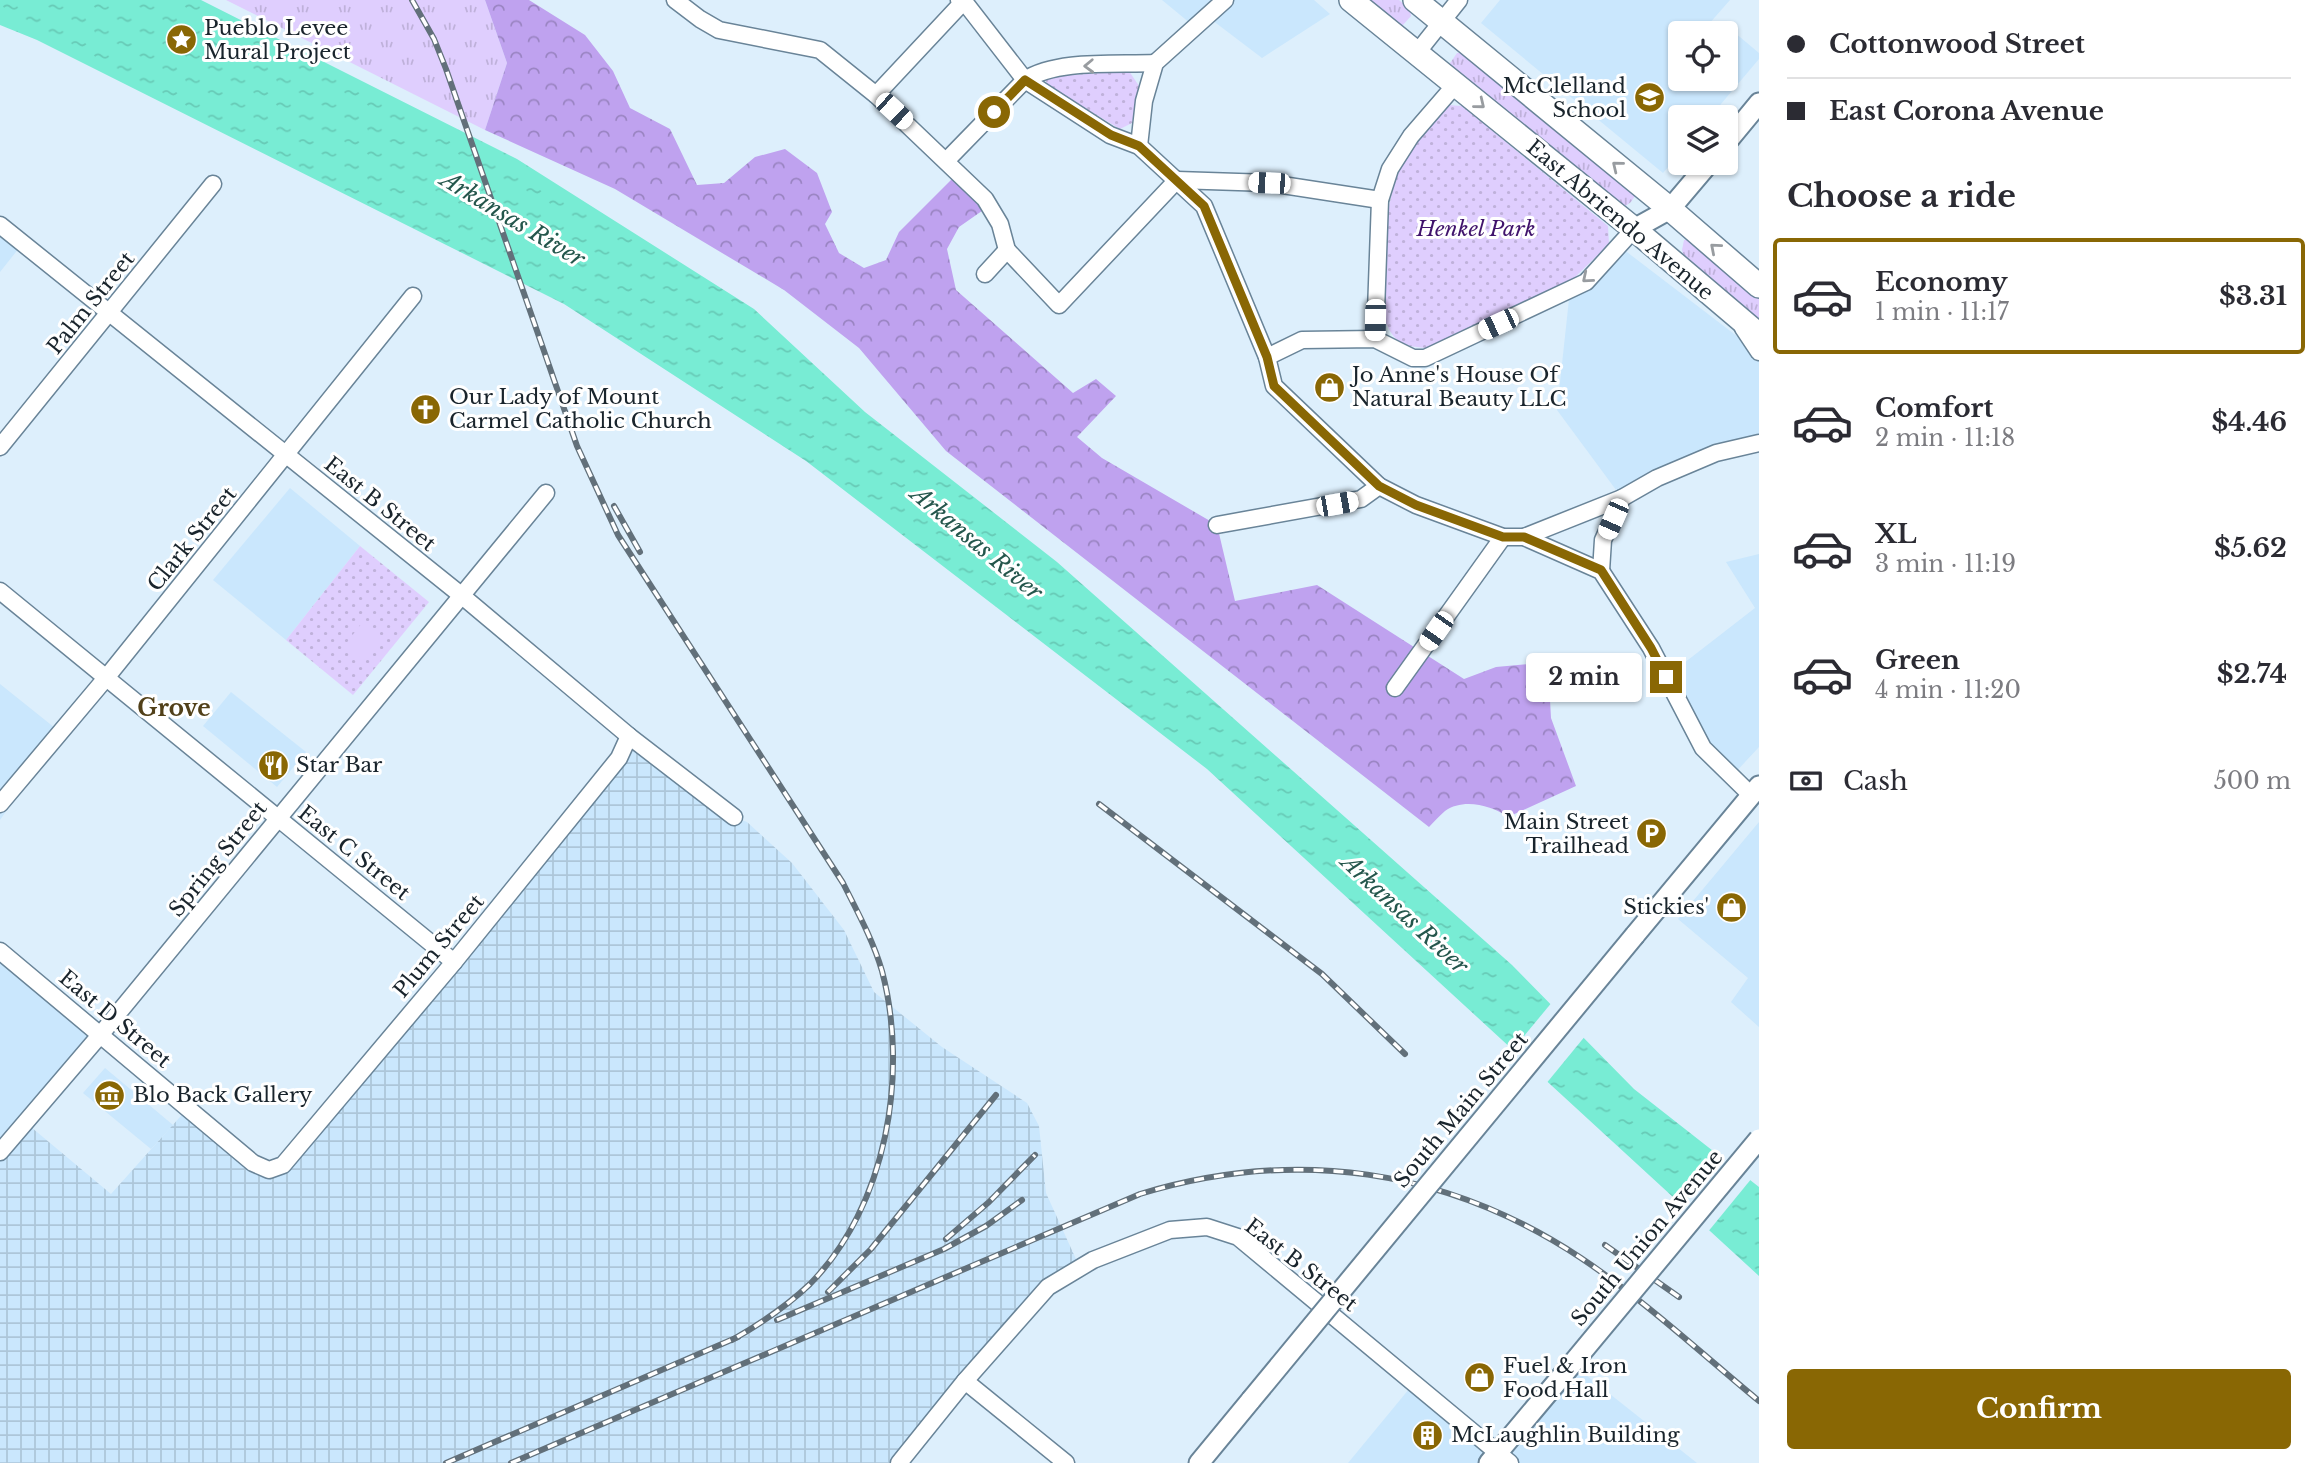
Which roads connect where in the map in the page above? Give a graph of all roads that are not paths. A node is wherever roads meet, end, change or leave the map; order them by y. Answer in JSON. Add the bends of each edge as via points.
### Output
{"nodes":[{"id":1,"x":675,"y":0,"type":"edge"},
{"id":2,"x":1225,"y":0,"type":"edge"},
{"id":3,"x":1351,"y":0,"type":"edge"},
{"id":4,"x":1415,"y":0,"type":"edge"},
{"id":5,"x":1459,"y":0,"type":"edge"},
{"id":6,"x":962,"y":1,"type":"edge"},
{"id":7,"x":1441,"y":21,"type":"junction"},
{"id":8,"x":1416,"y":54,"type":"junction"},
{"id":9,"x":1155,"y":63,"type":"junction"},
{"id":10,"x":1025,"y":80,"type":"junction"},
{"id":11,"x":1456,"y":84,"type":"junction"},
{"id":12,"x":876,"y":94,"type":"junction"},
{"id":13,"x":1759,"y":103,"type":"edge"},
{"id":14,"x":1738,"y":128,"type":"edge"},
{"id":15,"x":1139,"y":146,"type":"junction"},
{"id":16,"x":947,"y":162,"type":"junction"},
{"id":17,"x":1699,"y":175,"type":"edge"},
{"id":18,"x":1177,"y":180,"type":"junction"},
{"id":19,"x":213,"y":184,"type":"dead end"},
{"id":20,"x":1380,"y":200,"type":"junction"},
{"id":21,"x":1670,"y":209,"type":"junction"},
{"id":22,"x":0,"y":225,"type":"edge"},
{"id":23,"x":1634,"y":229,"type":"junction"},
{"id":24,"x":1007,"y":250,"type":"junction"},
{"id":25,"x":985,"y":274,"type":"dead end"},
{"id":26,"x":1759,"y":286,"type":"edge"},
{"id":27,"x":412,"y":296,"type":"dead end"},
{"id":28,"x":111,"y":312,"type":"junction"},
{"id":29,"x":1734,"y":315,"type":"junction"},
{"id":30,"x":1759,"y":335,"type":"edge"},
{"id":31,"x":1375,"y":339,"type":"junction"},
{"id":32,"x":1759,"y":352,"type":"edge"},
{"id":33,"x":1267,"y":357,"type":"junction"},
{"id":34,"x":1759,"y":443,"type":"edge"},
{"id":35,"x":0,"y":447,"type":"edge"},
{"id":36,"x":286,"y":455,"type":"junction"},
{"id":37,"x":1379,"y":486,"type":"junction"},
{"id":38,"x":546,"y":493,"type":"dead end"},
{"id":39,"x":1622,"y":498,"type":"junction"},
{"id":40,"x":1217,"y":525,"type":"dead end"},
{"id":41,"x":1503,"y":537,"type":"junction"},
{"id":42,"x":1524,"y":537,"type":"junction"},
{"id":43,"x":1601,"y":570,"type":"junction"},
{"id":44,"x":0,"y":591,"type":"edge"},
{"id":45,"x":461,"y":596,"type":"junction"},
{"id":46,"x":106,"y":678,"type":"junction"},
{"id":47,"x":1395,"y":688,"type":"dead end"},
{"id":48,"x":629,"y":736,"type":"junction"},
{"id":49,"x":1755,"y":791,"type":"edge"},
{"id":50,"x":0,"y":804,"type":"edge"},
{"id":51,"x":734,"y":817,"type":"dead end"},
{"id":52,"x":278,"y":818,"type":"junction"},
{"id":53,"x":0,"y":951,"type":"edge"},
{"id":54,"x":454,"y":962,"type":"junction"},
{"id":55,"x":101,"y":1034,"type":"junction"},
{"id":56,"x":1759,"y":1139,"type":"edge"},
{"id":57,"x":0,"y":1152,"type":"edge"},
{"id":58,"x":268,"y":1170,"type":"joint"},
{"id":59,"x":965,"y":1381,"type":"junction"},
{"id":60,"x":1499,"y":1460,"type":"edge"},
{"id":61,"x":899,"y":1463,"type":"edge"},
{"id":62,"x":1066,"y":1463,"type":"edge"},
{"id":63,"x":1199,"y":1463,"type":"edge"}],
"edges":[{"from":1,"to":12,"type":"street","via":[[719,30],[820,50]]},
{"from":2,"to":9,"type":"street"},
{"from":3,"to":8,"type":"main road","name":"East Abriendo Avenue"},
{"from":4,"to":7,"type":"main road","name":"East Abriendo Avenue"},
{"from":5,"to":7,"type":"street"},
{"from":6,"to":10,"type":"street"},
{"from":6,"to":12,"type":"street"},
{"from":7,"to":8,"type":"street"},
{"from":21,"to":7,"type":"main road","name":"East Abriendo Avenue","one_way":true},
{"from":8,"to":11,"type":"main road","name":"East Abriendo Avenue"},
{"from":9,"to":10,"type":"street","one_way":true,"via":[[1058,67]]},
{"from":9,"to":15,"type":"street","via":[[1143,101]]},
{"from":10,"to":15,"type":"street","via":[[1111,135]]},
{"from":10,"to":16,"type":"street"},
{"from":11,"to":20,"type":"street","via":[[1411,136],[1391,169]]},
{"from":11,"to":23,"type":"main road","name":"East Abriendo Avenue","one_way":true},
{"from":12,"to":16,"type":"street"},
{"from":13,"to":14,"type":"street"},
{"from":15,"to":18,"type":"street"},
{"from":16,"to":24,"type":"street","via":[[985,199],[1000,224]]},
{"from":17,"to":21,"type":"street"},
{"from":18,"to":20,"type":"street","via":[[1269,183]]},
{"from":18,"to":24,"type":"street","via":[[1059,305]]},
{"from":18,"to":33,"type":"street","via":[[1204,206]]},
{"from":19,"to":28,"type":"street","name":"Palm Street"},
{"from":20,"to":31,"type":"street"},
{"from":21,"to":23,"type":"street"},
{"from":26,"to":21,"type":"main road","name":"East Abriendo Avenue","one_way":true},
{"from":22,"to":28,"type":"street","name":"East B Street"},
{"from":23,"to":29,"type":"main road","name":"East Abriendo Avenue"},
{"from":23,"to":31,"type":"street","one_way":true,"via":[[1586,282],[1425,358],[1413,358]]},
{"from":24,"to":25,"type":"street"},
{"from":27,"to":36,"type":"street","name":"Clark Street"},
{"from":28,"to":35,"type":"street","name":"Palm Street"},
{"from":28,"to":36,"type":"street","name":"East B Street"},
{"from":29,"to":30,"type":"main road","name":"East Abriendo Avenue"},
{"from":29,"to":32,"type":"street"},
{"from":31,"to":33,"type":"street","via":[[1302,340]]},
{"from":33,"to":37,"type":"street","via":[[1274,386]]},
{"from":34,"to":39,"type":"street","via":[[1716,453]]},
{"from":36,"to":45,"type":"street","name":"East B Street"},
{"from":36,"to":46,"type":"street","name":"Clark Street"},
{"from":37,"to":40,"type":"street","via":[[1362,499]]},
{"from":37,"to":41,"type":"street"},
{"from":38,"to":45,"type":"street","name":"Spring Street"},
{"from":39,"to":42,"type":"street"},
{"from":39,"to":43,"type":"street","via":[[1603,540]]},
{"from":41,"to":42,"type":"street"},
{"from":41,"to":47,"type":"street"},
{"from":42,"to":43,"type":"street"},
{"from":43,"to":49,"type":"street","via":[[1651,648],[1703,748]]},
{"from":44,"to":46,"type":"street","name":"East C Street"},
{"from":45,"to":48,"type":"street","name":"East B Street"},
{"from":45,"to":52,"type":"street","name":"Spring Street"},
{"from":46,"to":50,"type":"street","name":"Clark Street"},
{"from":46,"to":52,"type":"street","name":"East C Street"},
{"from":48,"to":51,"type":"street","name":"East B Street"},
{"from":48,"to":54,"type":"street","name":"Plum Street","via":[[619,758]]},
{"from":49,"to":63,"type":"street","name":"South Main Street","bridge":true},
{"from":52,"to":54,"type":"street","name":"East C Street"},
{"from":52,"to":55,"type":"street","name":"Spring Street"},
{"from":53,"to":55,"type":"street","name":"East D Street"},
{"from":54,"to":58,"type":"street","name":"Plum Street","via":[[283,1165]]},
{"from":55,"to":57,"type":"street","name":"Spring Street"},
{"from":55,"to":58,"type":"street","name":"East D Street","via":[[253,1163]]},
{"from":56,"to":60,"type":"street","name":"South Union Avenue","bridge":true,"via":[[1532,1412]]},
{"from":59,"to":60,"type":"street","name":"East B Street","via":[[1048,1287],[1093,1261],[1170,1230],[1207,1227],[1238,1237]]},
{"from":59,"to":61,"type":"street","name":"East B Street"},
{"from":59,"to":62,"type":"street"}]}
